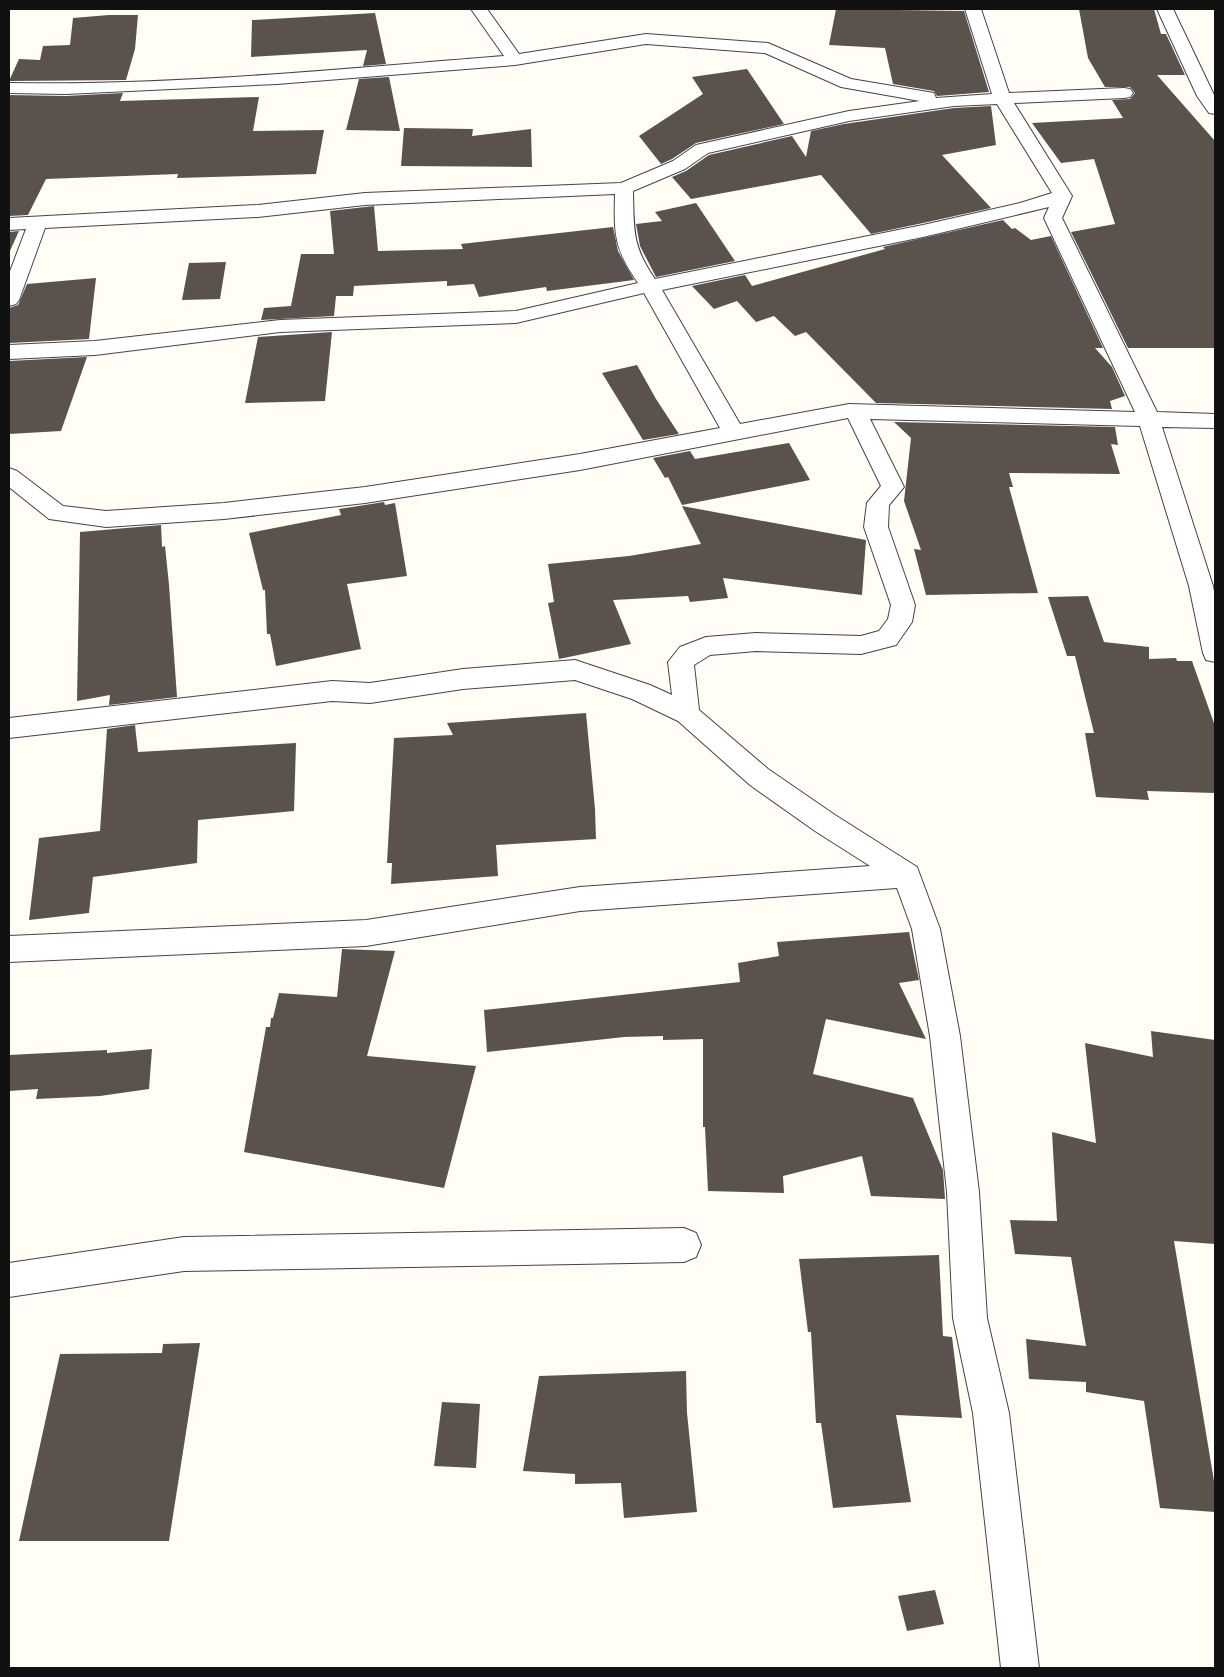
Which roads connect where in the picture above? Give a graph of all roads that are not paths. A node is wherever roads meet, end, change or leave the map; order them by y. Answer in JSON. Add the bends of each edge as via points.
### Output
{"nodes":[{"id":1,"x":479,"y":9,"type":"edge"},
{"id":2,"x":973,"y":9,"type":"edge"},
{"id":3,"x":1165,"y":9,"type":"edge"},
{"id":4,"x":515,"y":60,"type":"junction"},
{"id":5,"x":9,"y":88,"type":"edge"},
{"id":6,"x":1124,"y":93,"type":"dead end"},
{"id":7,"x":1002,"y":100,"type":"junction"},
{"id":8,"x":954,"y":102,"type":"junction"},
{"id":9,"x":1215,"y":109,"type":"edge"},
{"id":10,"x":624,"y":188,"type":"junction"},
{"id":11,"x":1063,"y":196,"type":"junction"},
{"id":12,"x":38,"y":222,"type":"junction"},
{"id":13,"x":9,"y":224,"type":"edge"},
{"id":14,"x":650,"y":286,"type":"junction"},
{"id":15,"x":9,"y":300,"type":"edge"},
{"id":16,"x":9,"y":352,"type":"edge"},
{"id":17,"x":856,"y":412,"type":"junction"},
{"id":18,"x":1149,"y":419,"type":"junction"},
{"id":19,"x":1215,"y":421,"type":"edge"},
{"id":20,"x":733,"y":432,"type":"junction"},
{"id":21,"x":9,"y":476,"type":"edge"},
{"id":22,"x":1215,"y":653,"type":"edge"},
{"id":23,"x":687,"y":714,"type":"junction"},
{"id":24,"x":9,"y":728,"type":"edge"},
{"id":25,"x":907,"y":874,"type":"junction"},
{"id":26,"x":9,"y":948,"type":"edge"},
{"id":27,"x":684,"y":1246,"type":"dead end"},
{"id":28,"x":9,"y":1280,"type":"edge"},
{"id":29,"x":1020,"y":1668,"type":"edge"}],
"edges":[{"from":1,"to":4,"type":"street"},
{"from":2,"to":7,"type":"street"},
{"from":3,"to":9,"type":"street"},
{"from":4,"to":5,"type":"street","via":[[277,79],[66,90]]},
{"from":4,"to":8,"type":"street","via":[[646,39],[768,48],[847,83]]},
{"from":6,"to":7,"type":"street"},
{"from":7,"to":8,"type":"street"},
{"from":7,"to":11,"type":"street"},
{"from":8,"to":10,"type":"street","via":[[849,116],[702,149],[679,165]]},
{"from":10,"to":12,"type":"street","via":[[365,199],[258,211]]},
{"from":10,"to":14,"type":"street","via":[[624,234],[634,263]]},
{"from":11,"to":14,"type":"street","via":[[932,229]]},
{"from":11,"to":18,"type":"street","via":[[1053,218]]},
{"from":12,"to":13,"type":"street"},
{"from":12,"to":15,"type":"street"},
{"from":14,"to":16,"type":"street","via":[[516,317],[280,326],[95,348]]},
{"from":14,"to":20,"type":"street"},
{"from":17,"to":18,"type":"street"},
{"from":17,"to":20,"type":"street"},
{"from":17,"to":23,"type":"street","via":[[893,487],[878,503],[876,527],[903,605],[900,622],[887,638],[861,645],[756,642],[706,646],[681,662]]},
{"from":18,"to":19,"type":"street"},
{"from":18,"to":22,"type":"street","via":[[1202,586]]},
{"from":20,"to":21,"type":"street","via":[[580,462],[365,495],[224,511],[106,519],[57,513]]},
{"from":23,"to":24,"type":"street","via":[[641,692],[575,670],[463,679],[370,693],[332,691]]},
{"from":23,"to":25,"type":"street","via":[[759,777]]},
{"from":25,"to":26,"type":"street","via":[[580,899],[366,933]]},
{"from":25,"to":29,"type":"street","via":[[926,929],[945,1036],[963,1192],[970,1318],[991,1413]]},
{"from":27,"to":28,"type":"street","via":[[184,1254]]}]}
